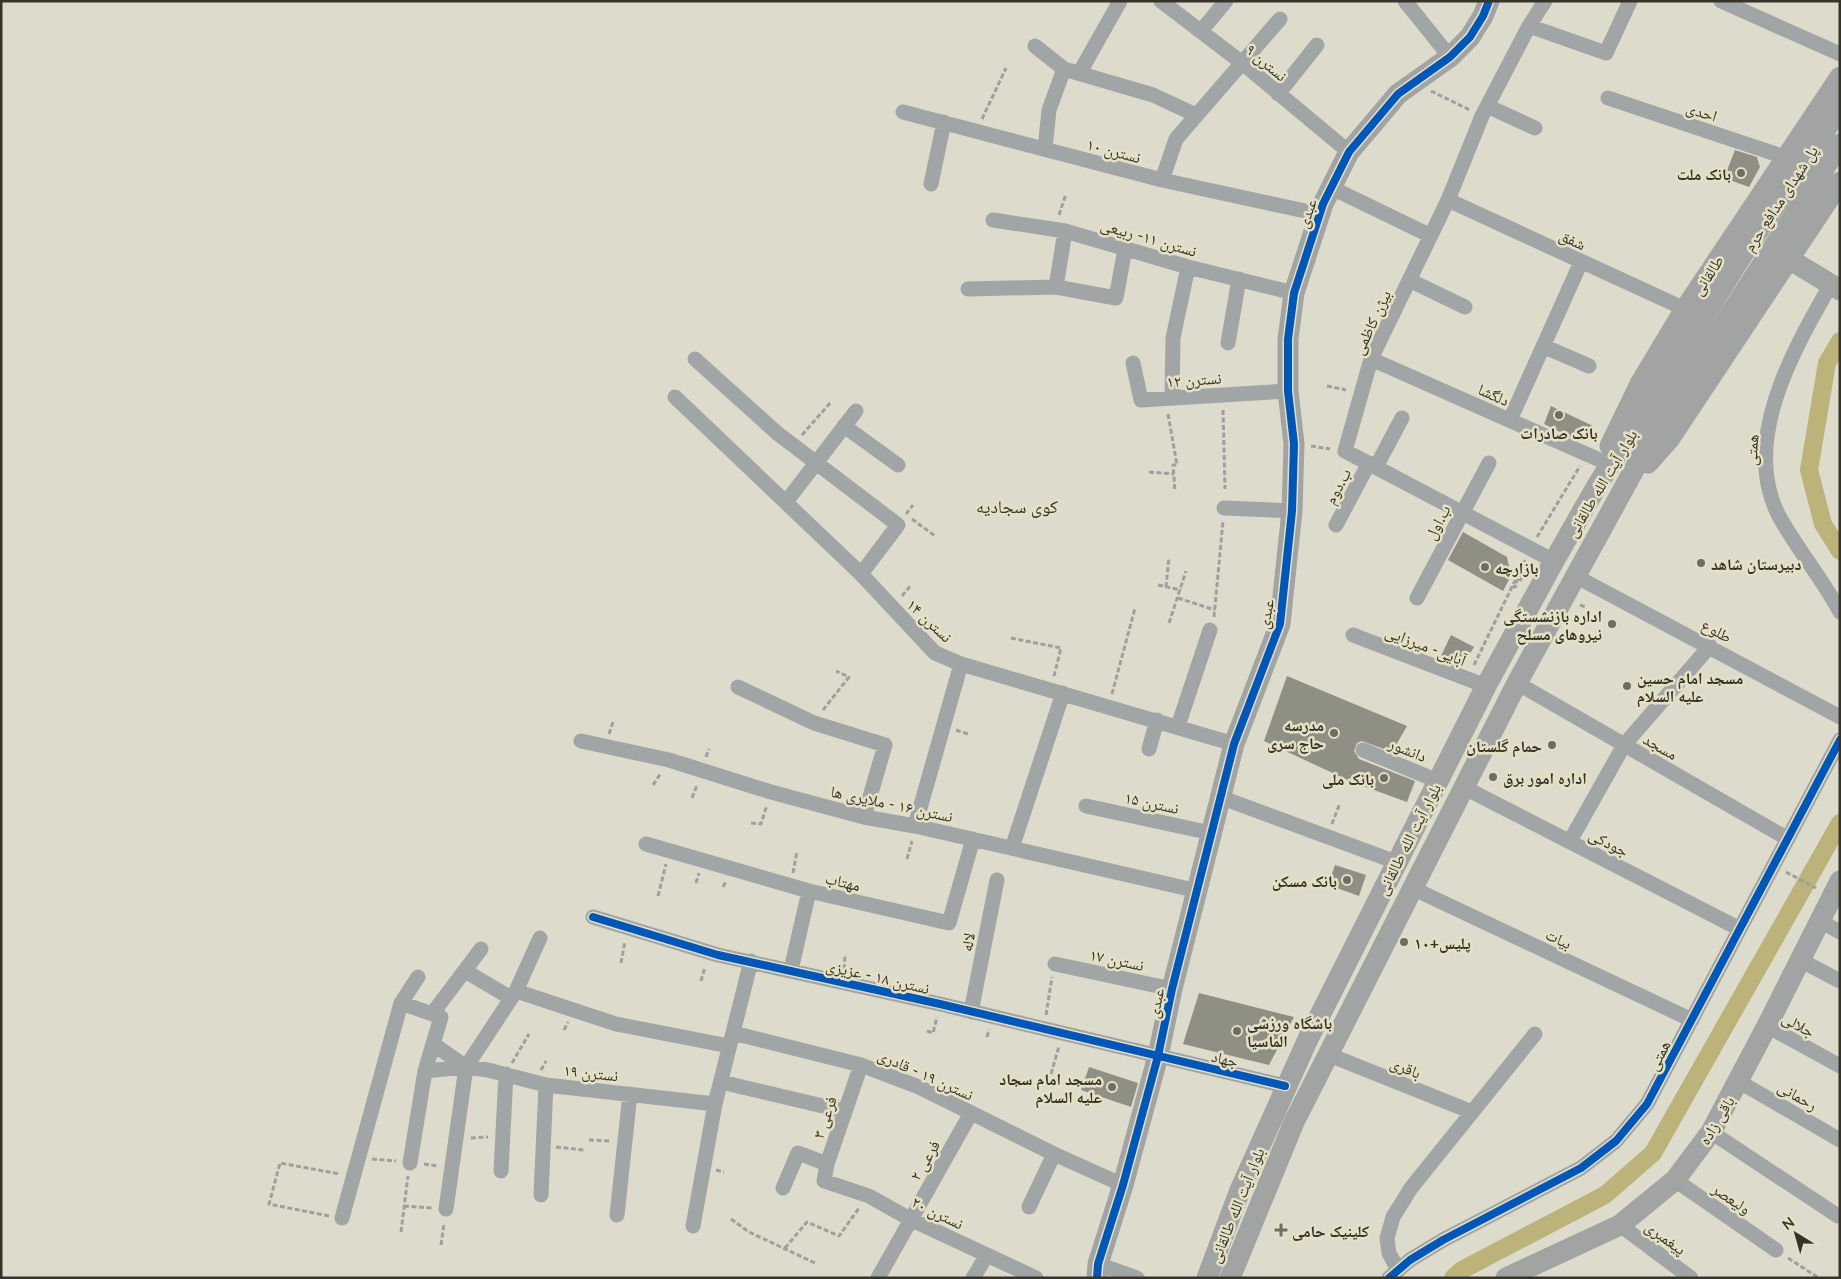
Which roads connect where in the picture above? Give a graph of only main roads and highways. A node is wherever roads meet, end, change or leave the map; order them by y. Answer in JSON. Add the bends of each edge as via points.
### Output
{"nodes":[{"id":1,"x":1489,"y":1,"type":"edge"},
{"id":2,"x":1840,"y":78,"type":"edge"},
{"id":3,"x":1840,"y":108,"type":"edge"},
{"id":4,"x":1840,"y":144,"type":"edge"},
{"id":5,"x":1840,"y":182,"type":"edge"},
{"id":6,"x":1789,"y":259,"type":"junction"},
{"id":7,"x":1835,"y":287,"type":"edge"},
{"id":8,"x":1650,"y":421,"type":"junction"},
{"id":9,"x":1598,"y":484,"type":"junction"},
{"id":10,"x":1622,"y":493,"type":"junction"},
{"id":11,"x":1840,"y":880,"type":"edge"},
{"id":12,"x":1098,"y":1271,"type":"edge"},
{"id":13,"x":1207,"y":1278,"type":"edge"},
{"id":14,"x":1230,"y":1278,"type":"edge"},
{"id":15,"x":1506,"y":1278,"type":"edge"}],
"edges":[{"from":1,"to":12,"type":"main road","name":"عبدی","via":[[1470,37],[1450,57],[1392,101],[1349,152],[1319,214],[1294,293],[1288,338],[1288,391],[1294,444],[1292,511],[1280,624],[1234,744],[1158,1056]]},
{"from":2,"to":9,"type":"main road","name":"طالقانی","via":[[1685,309],[1640,384],[1602,461]]},
{"from":3,"to":8,"type":"main road","name":"پل شهدای مدافع حرم","via":[[1748,246]]},
{"from":4,"to":8,"type":"main road","name":"پل شهدای مدافع حرم"},
{"from":5,"to":6,"type":"main road"},
{"from":6,"to":7,"type":"main road"},
{"from":6,"to":10,"type":"main road","via":[[1670,438]]},
{"from":8,"to":9,"type":"main road","name":"بلوار آیت الله طالقانی"},
{"from":8,"to":10,"type":"main road","name":"بلوار آیت الله طالقانی"},
{"from":9,"to":13,"type":"main road","name":"بلوار آیت الله طالقانی","via":[[1486,686],[1285,1086],[1240,1190]]},
{"from":10,"to":14,"type":"main road","name":"بلوار آیت الله طالقانی","via":[[1517,683],[1327,1054],[1294,1122]]},
{"from":11,"to":15,"type":"main road","name":"باقی زاده","via":[[1711,1132],[1675,1180],[1620,1225]]}]}
